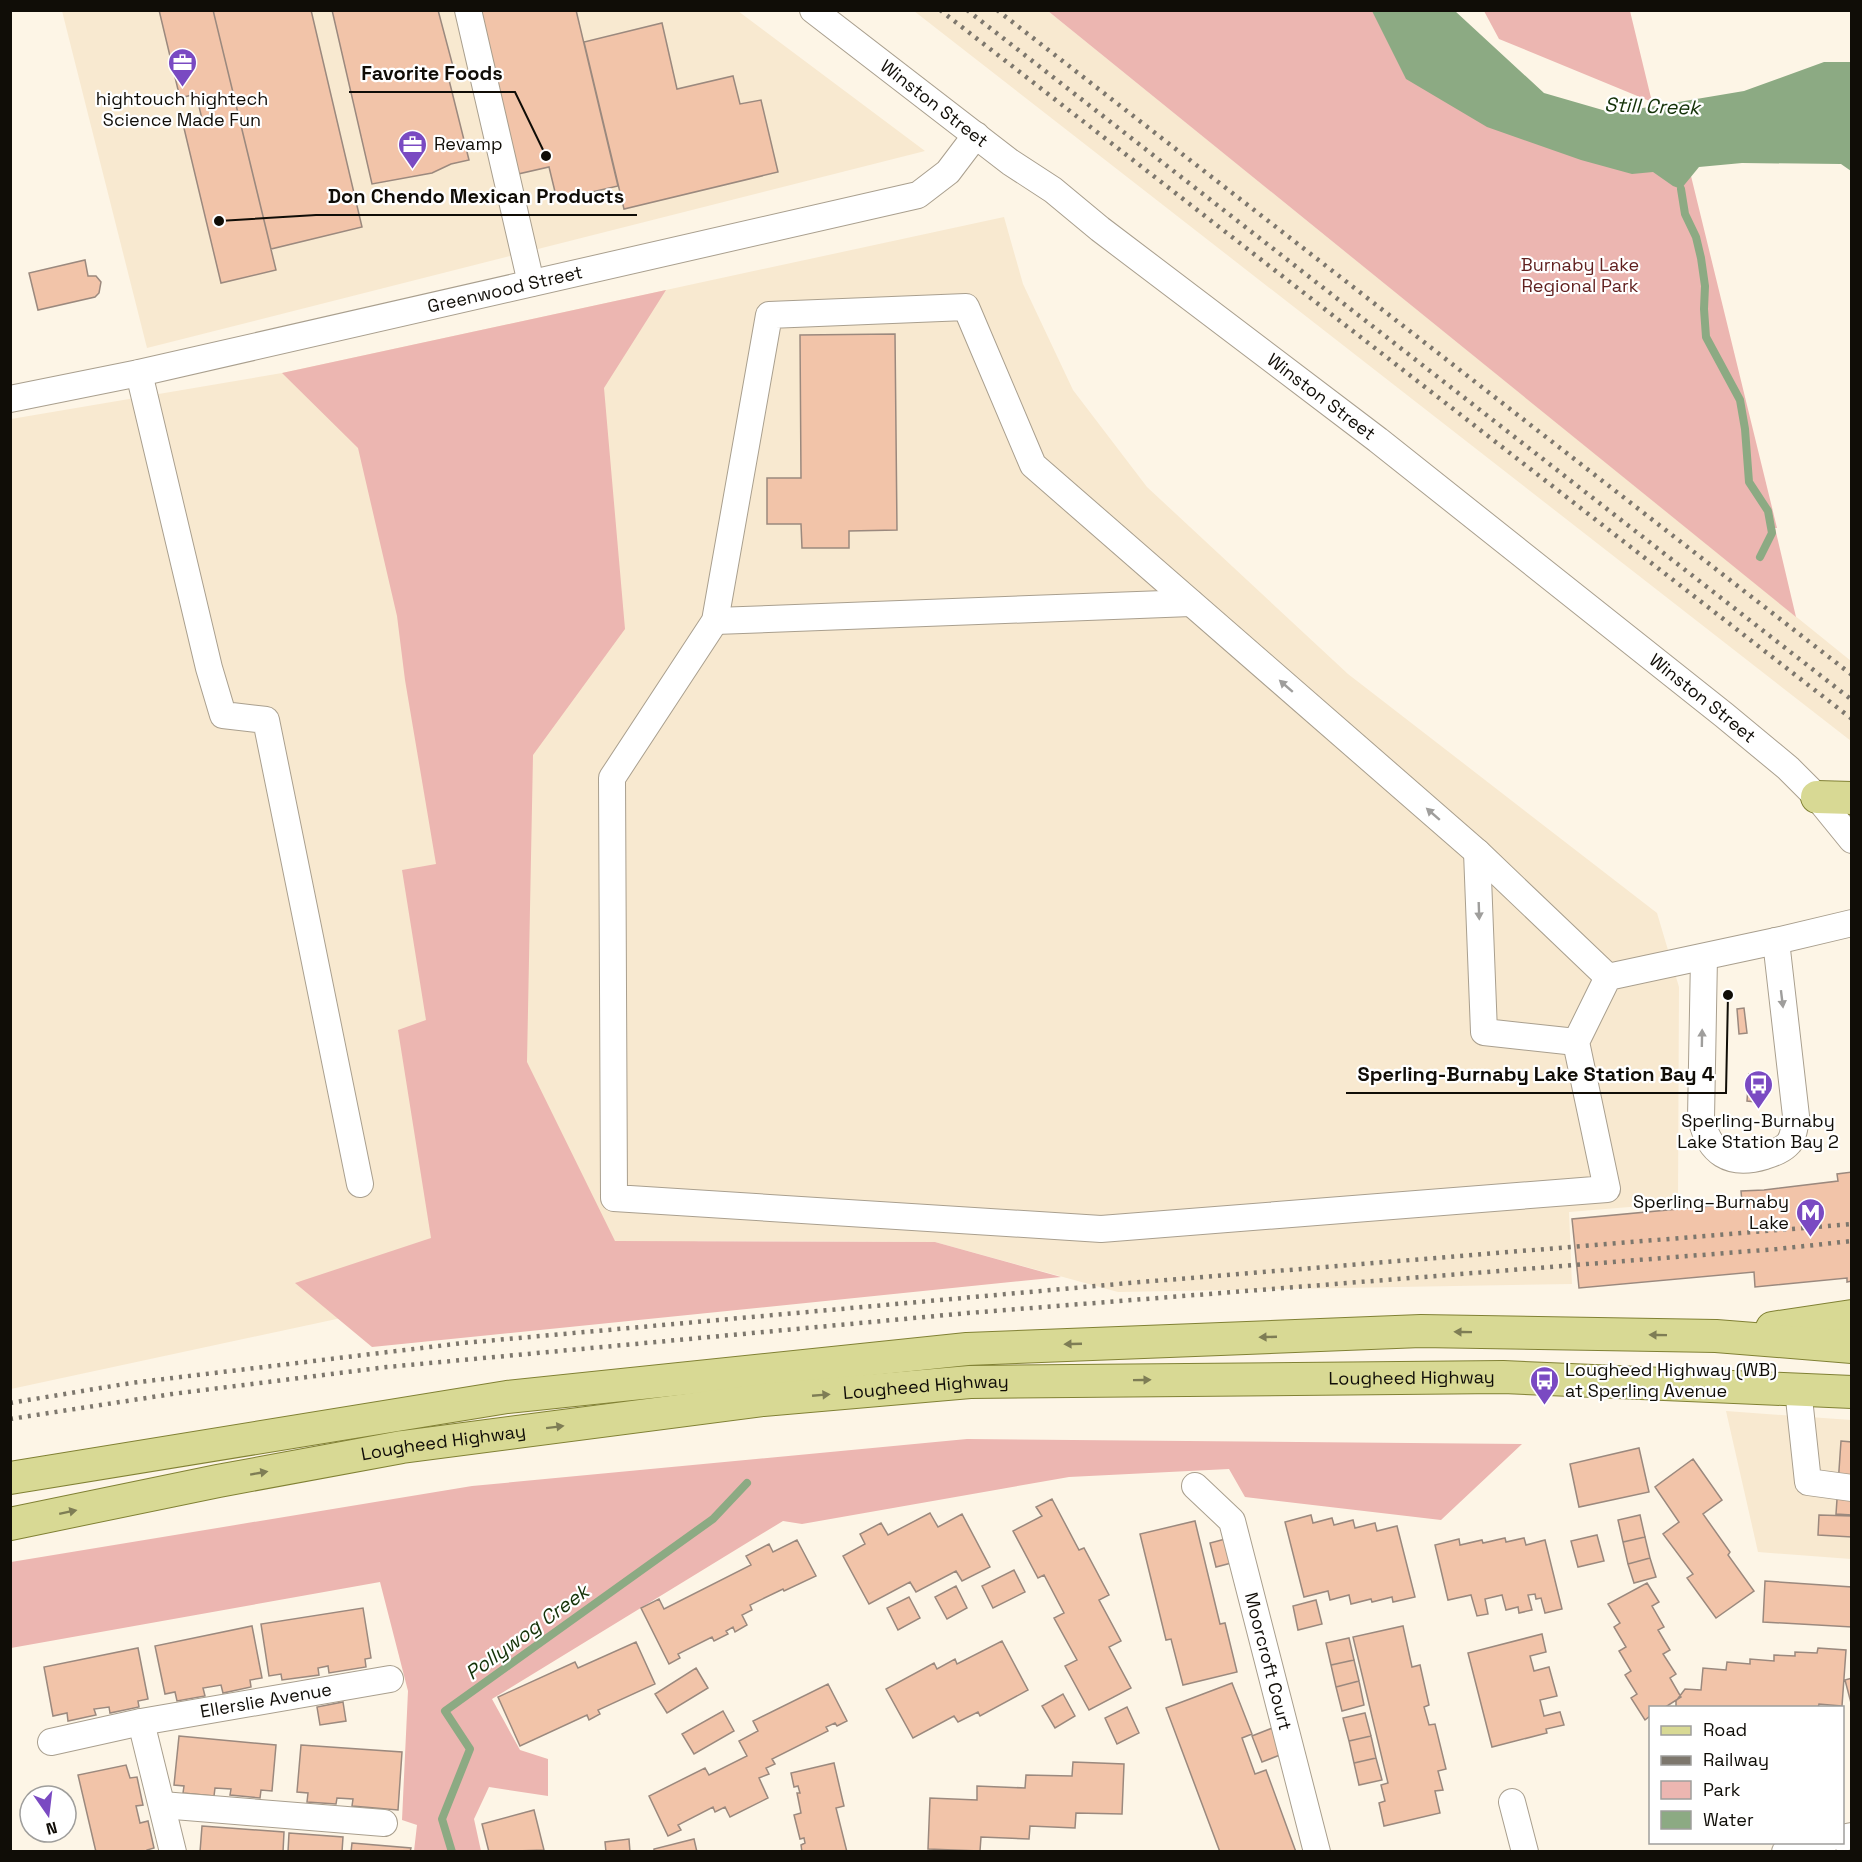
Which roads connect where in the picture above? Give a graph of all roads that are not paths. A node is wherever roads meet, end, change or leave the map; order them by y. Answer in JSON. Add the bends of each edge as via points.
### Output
{"nodes":[{"id":1,"x":468,"y":10,"type":"edge"},
{"id":2,"x":813,"y":10,"type":"edge"},
{"id":3,"x":976,"y":135,"type":"junction"},
{"id":4,"x":531,"y":283,"type":"junction"},
{"id":5,"x":139,"y":373,"type":"junction"},
{"id":6,"x":10,"y":399,"type":"edge"},
{"id":7,"x":1191,"y":603,"type":"junction"},
{"id":8,"x":715,"y":621,"type":"junction"},
{"id":9,"x":1817,"y":797,"type":"junction"},
{"id":10,"x":1851,"y":798,"type":"edge"},
{"id":11,"x":1851,"y":840,"type":"edge"},
{"id":12,"x":1477,"y":852,"type":"junction"},
{"id":13,"x":1851,"y":922,"type":"edge"},
{"id":14,"x":1776,"y":941,"type":"junction"},
{"id":15,"x":1704,"y":957,"type":"junction"},
{"id":16,"x":1608,"y":977,"type":"junction"},
{"id":17,"x":1576,"y":1042,"type":"junction"},
{"id":18,"x":360,"y":1184,"type":"dead end"},
{"id":19,"x":1851,"y":1316,"type":"edge"},
{"id":20,"x":1716,"y":1336,"type":"junction"},
{"id":21,"x":1851,"y":1347,"type":"edge"},
{"id":22,"x":1798,"y":1389,"type":"junction"},
{"id":23,"x":1851,"y":1392,"type":"edge"},
{"id":24,"x":10,"y":1478,"type":"edge"},
{"id":25,"x":1195,"y":1486,"type":"dead end"},
{"id":26,"x":1851,"y":1488,"type":"edge"},
{"id":27,"x":10,"y":1524,"type":"edge"},
{"id":28,"x":390,"y":1679,"type":"dead end"},
{"id":29,"x":141,"y":1722,"type":"junction"},
{"id":30,"x":51,"y":1742,"type":"dead end"},
{"id":31,"x":1512,"y":1802,"type":"dead end"},
{"id":32,"x":162,"y":1804,"type":"junction"},
{"id":33,"x":384,"y":1823,"type":"dead end"},
{"id":34,"x":1816,"y":1844,"type":"edge"},
{"id":35,"x":173,"y":1851,"type":"edge"},
{"id":36,"x":1317,"y":1851,"type":"edge"},
{"id":37,"x":1525,"y":1851,"type":"edge"},
{"id":38,"x":1785,"y":1851,"type":"edge"}],
"edges":[{"from":1,"to":4,"type":"street"},
{"from":2,"to":3,"type":"street","name":"Winston Street"},
{"from":3,"to":4,"type":"street","name":"Greenwood Street","via":[[948,172],[918,195]]},
{"from":3,"to":9,"type":"street","name":"Winston Street","via":[[1378,440],[1724,715]]},
{"from":4,"to":5,"type":"street","name":"Greenwood Street"},
{"from":5,"to":6,"type":"street","name":"Greenwood Street"},
{"from":5,"to":18,"type":"street","via":[[223,715],[266,720]]},
{"from":7,"to":8,"type":"street"},
{"from":7,"to":8,"type":"street","via":[[1033,465],[966,307],[770,315]]},
{"from":12,"to":7,"type":"street","one_way":true},
{"from":8,"to":17,"type":"street","via":[[612,778],[614,1198],[1101,1229],[1607,1190]]},
{"from":9,"to":10,"type":"main road"},
{"from":9,"to":11,"type":"street","name":"Winston Street"},
{"from":12,"to":16,"type":"street"},
{"from":12,"to":17,"type":"street","one_way":true,"via":[[1484,1032]]},
{"from":13,"to":14,"type":"street"},
{"from":14,"to":15,"type":"street"},
{"from":14,"to":15,"type":"street","one_way":true,"via":[[1796,1116],[1790,1142],[1758,1158],[1738,1160],[1722,1155],[1704,1132]]},
{"from":15,"to":16,"type":"street"},
{"from":16,"to":17,"type":"street"},
{"from":19,"to":20,"type":"main road"},
{"from":20,"to":21,"type":"main road","name":"Lougheed Highway"},
{"from":20,"to":24,"type":"main road","name":"Lougheed Highway","one_way":true,"via":[[1421,1331],[967,1348],[507,1396]]},
{"from":22,"to":23,"type":"main road","name":"Lougheed Highway"},
{"from":22,"to":26,"type":"street","via":[[1808,1482]]},
{"from":27,"to":22,"type":"main road","name":"Lougheed Highway","one_way":true,"via":[[402,1447],[763,1400],[970,1382],[1491,1377]]},
{"from":25,"to":36,"type":"street","name":"Moorcroft Court","via":[[1232,1521]]},
{"from":28,"to":29,"type":"street","name":"Ellerslie Avenue"},
{"from":29,"to":30,"type":"street","name":"Ellerslie Avenue"},
{"from":29,"to":32,"type":"street"},
{"from":31,"to":37,"type":"street"},
{"from":32,"to":33,"type":"street"},
{"from":32,"to":35,"type":"street"},
{"from":34,"to":38,"type":"street"}]}
